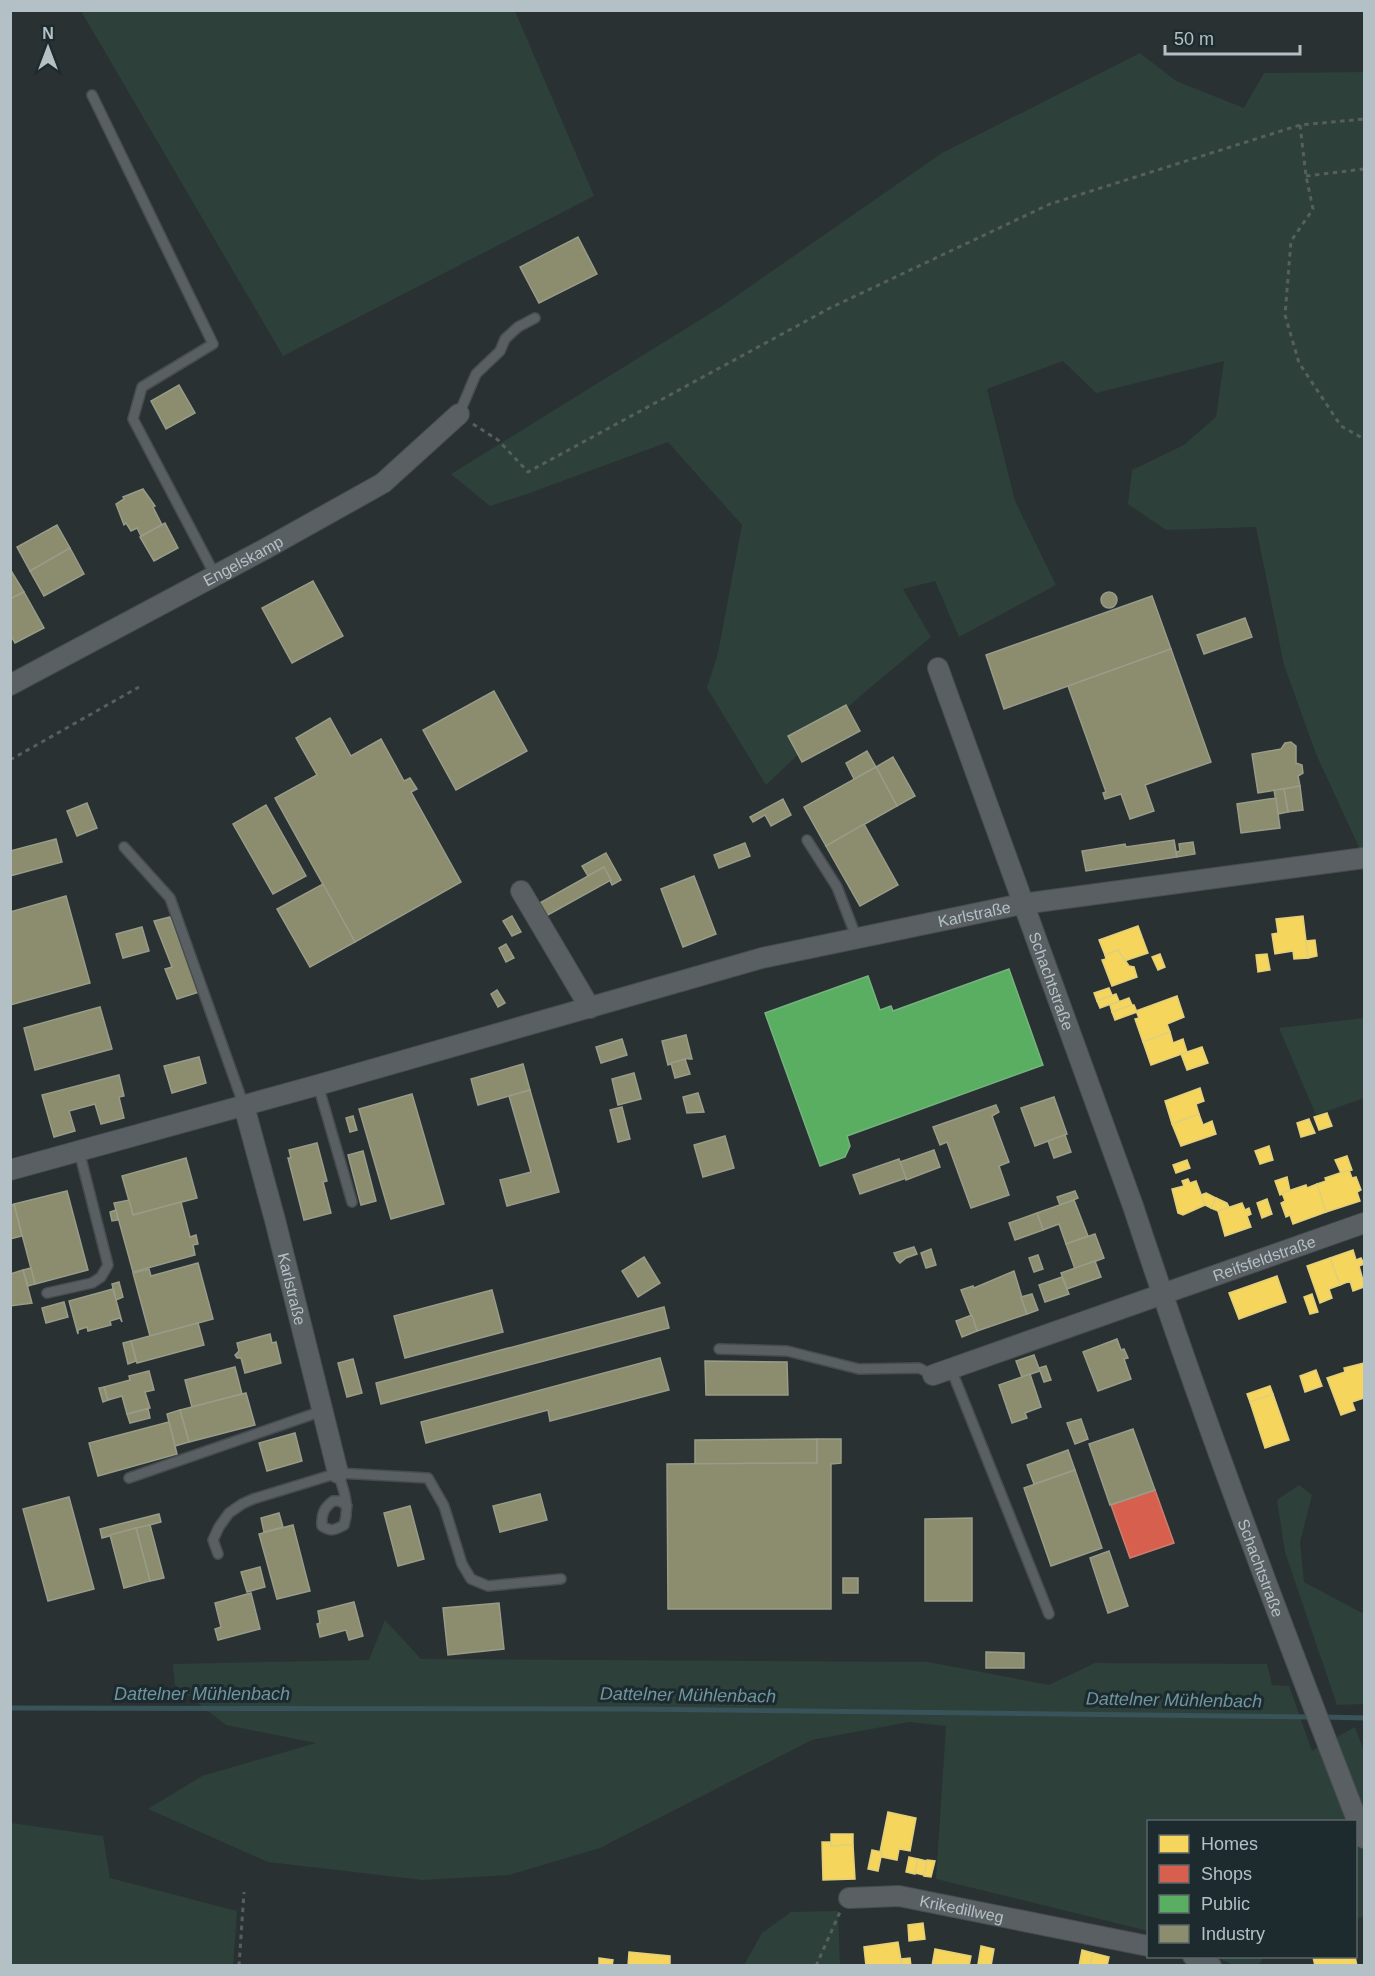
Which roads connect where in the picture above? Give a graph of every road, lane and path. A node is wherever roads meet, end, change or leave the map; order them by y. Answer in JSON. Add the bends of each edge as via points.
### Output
{"nodes":[{"id":1,"x":92,"y":95,"type":"dead end"},
{"id":2,"x":1365,"y":119,"type":"edge"},
{"id":3,"x":1300,"y":125,"type":"junction"},
{"id":4,"x":1365,"y":169,"type":"edge"},
{"id":5,"x":1306,"y":176,"type":"junction"},
{"id":6,"x":535,"y":318,"type":"dead end"},
{"id":7,"x":459,"y":414,"type":"junction"},
{"id":8,"x":1365,"y":439,"type":"edge"},
{"id":9,"x":215,"y":576,"type":"junction"},
{"id":10,"x":938,"y":668,"type":"dead end"},
{"id":11,"x":10,"y":685,"type":"edge"},
{"id":12,"x":139,"y":687,"type":"dead end"},
{"id":13,"x":10,"y":760,"type":"edge"},
{"id":14,"x":807,"y":840,"type":"dead end"},
{"id":15,"x":124,"y":847,"type":"dead end"},
{"id":16,"x":1365,"y":858,"type":"edge"},
{"id":17,"x":521,"y":891,"type":"dead end"},
{"id":18,"x":1022,"y":904,"type":"junction"},
{"id":19,"x":857,"y":939,"type":"junction"},
{"id":20,"x":590,"y":1008,"type":"junction"},
{"id":21,"x":318,"y":1085,"type":"junction"},
{"id":22,"x":244,"y":1106,"type":"junction"},
{"id":23,"x":80,"y":1151,"type":"junction"},
{"id":24,"x":10,"y":1170,"type":"edge"},
{"id":25,"x":352,"y":1202,"type":"dead end"},
{"id":26,"x":1365,"y":1223,"type":"edge"},
{"id":27,"x":47,"y":1293,"type":"dead end"},
{"id":28,"x":1162,"y":1295,"type":"junction"},
{"id":29,"x":719,"y":1349,"type":"dead end"},
{"id":30,"x":942,"y":1372,"type":"junction"},
{"id":31,"x":322,"y":1411,"type":"junction"},
{"id":32,"x":338,"y":1473,"type":"junction"},
{"id":33,"x":129,"y":1478,"type":"dead end"},
{"id":34,"x":347,"y":1506,"type":"dead end"},
{"id":35,"x":218,"y":1554,"type":"dead end"},
{"id":36,"x":561,"y":1579,"type":"dead end"},
{"id":37,"x":1049,"y":1614,"type":"dead end"},
{"id":38,"x":1365,"y":1838,"type":"edge"},
{"id":39,"x":244,"y":1892,"type":"dead end"},
{"id":40,"x":849,"y":1898,"type":"joint"},
{"id":41,"x":1147,"y":1946,"type":"edge"},
{"id":42,"x":1197,"y":1958,"type":"edge"},
{"id":43,"x":819,"y":1964,"type":"edge"},
{"id":44,"x":239,"y":1965,"type":"edge"},
{"id":45,"x":1211,"y":1965,"type":"edge"}],
"edges":[{"from":1,"to":9,"type":"lane","via":[[213,344],[142,387],[133,419]]},
{"from":2,"to":3,"type":"path"},
{"from":3,"to":5,"type":"path"},
{"from":3,"to":7,"type":"path","via":[[1050,204],[830,308],[528,472],[498,440]]},
{"from":4,"to":5,"type":"path"},
{"from":5,"to":8,"type":"path","via":[[1313,209],[1291,241],[1285,315],[1299,363],[1341,426]]},
{"from":6,"to":7,"type":"lane","via":[[505,339],[500,351],[476,374]]},
{"from":7,"to":9,"type":"street","name":"Engelskamp","via":[[383,483]]},
{"from":9,"to":11,"type":"street","name":"Engelskamp"},
{"from":10,"to":18,"type":"street","name":"Schachtstraße"},
{"from":12,"to":13,"type":"path"},
{"from":14,"to":19,"type":"lane","via":[[837,887]]},
{"from":15,"to":22,"type":"lane","via":[[170,898]]},
{"from":16,"to":18,"type":"street","name":"Karlstraße"},
{"from":17,"to":20,"type":"street"},
{"from":18,"to":19,"type":"street","name":"Karlstraße"},
{"from":18,"to":28,"type":"street","name":"Schachtstraße"},
{"from":19,"to":20,"type":"street","name":"Karlstraße","via":[[762,958]]},
{"from":20,"to":21,"type":"street","name":"Karlstraße"},
{"from":21,"to":22,"type":"street","name":"Karlstraße"},
{"from":21,"to":25,"type":"lane"},
{"from":22,"to":23,"type":"street","name":"Karlstraße"},
{"from":22,"to":31,"type":"street","name":"Karlstraße"},
{"from":23,"to":24,"type":"street","name":"Karlstraße"},
{"from":23,"to":27,"type":"lane","via":[[108,1265],[92,1283]]},
{"from":26,"to":28,"type":"street","name":"Reifsfeldstraße"},
{"from":28,"to":30,"type":"street"},
{"from":28,"to":38,"type":"street","name":"Schachtstraße"},
{"from":29,"to":30,"type":"lane","via":[[787,1351],[859,1369],[919,1368]]},
{"from":30,"to":37,"type":"lane"},
{"from":31,"to":32,"type":"street","name":"Karlstraße"},
{"from":31,"to":33,"type":"lane"},
{"from":32,"to":34,"type":"lane"},
{"from":32,"to":35,"type":"lane","via":[[253,1499],[229,1512],[213,1540]]},
{"from":32,"to":36,"type":"lane","via":[[428,1478],[444,1506],[462,1564],[471,1579],[488,1586]]},
{"from":39,"to":44,"type":"path"},
{"from":40,"to":41,"type":"street","name":"Krikedillweg","via":[[899,1896]]},
{"from":40,"to":43,"type":"path","via":[[836,1918]]},
{"from":42,"to":45,"type":"street"}]}
